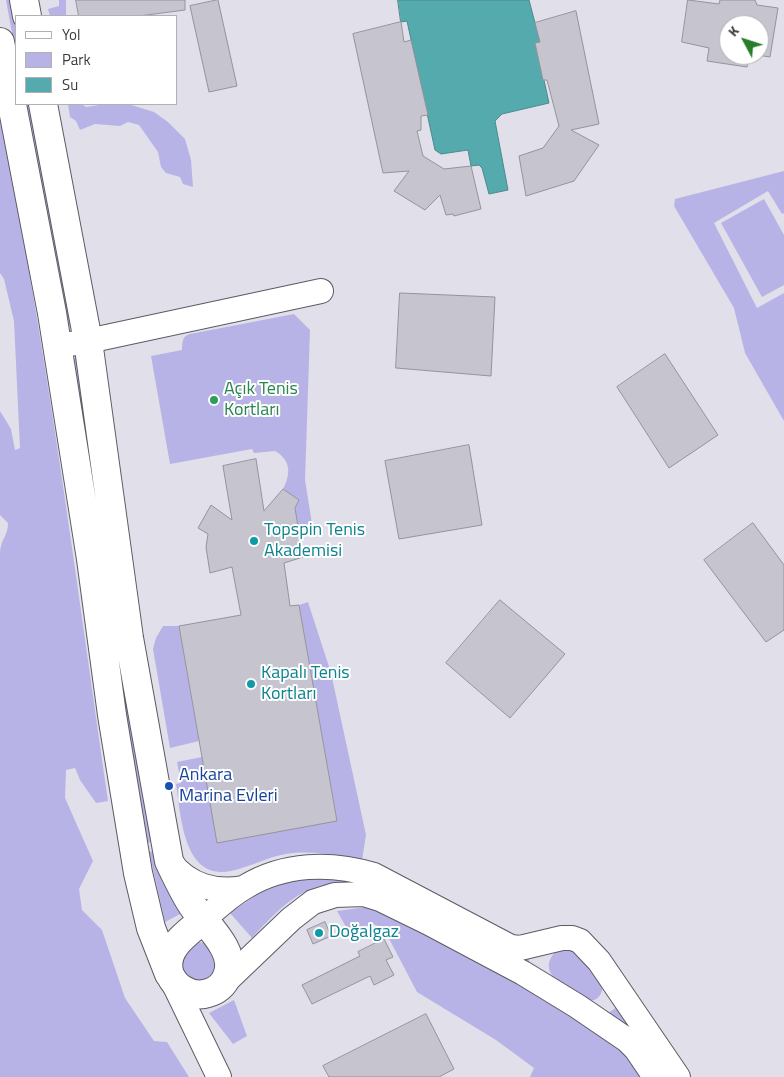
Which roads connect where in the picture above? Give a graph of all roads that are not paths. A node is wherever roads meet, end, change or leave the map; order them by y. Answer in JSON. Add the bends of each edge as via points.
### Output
{"nodes":[{"id":1,"x":24,"y":0,"type":"edge"},
{"id":2,"x":27,"y":15,"type":"edge"},
{"id":3,"x":0,"y":42,"type":"edge"},
{"id":4,"x":43,"y":105,"type":"edge"},
{"id":5,"x":321,"y":291,"type":"dead end"},
{"id":6,"x":88,"y":341,"type":"junction"},
{"id":7,"x":58,"y":346,"type":"junction"},
{"id":8,"x":169,"y":860,"type":"junction"},
{"id":9,"x":243,"y":888,"type":"junction"},
{"id":10,"x":203,"y":920,"type":"junction"},
{"id":11,"x":550,"y":941,"type":"junction"},
{"id":12,"x":612,"y":979,"type":"junction"},
{"id":13,"x":172,"y":980,"type":"junction"},
{"id":14,"x":220,"y":986,"type":"junction"},
{"id":15,"x":545,"y":986,"type":"junction"},
{"id":16,"x":583,"y":1010,"type":"junction"},
{"id":17,"x":196,"y":1032,"type":"junction"},
{"id":18,"x":219,"y":1077,"type":"edge"},
{"id":19,"x":654,"y":1077,"type":"edge"},
{"id":20,"x":678,"y":1077,"type":"edge"}],
"edges":[{"from":1,"to":2,"type":"street"},
{"from":3,"to":7,"type":"street"},
{"from":4,"to":6,"type":"street"},
{"from":5,"to":6,"type":"street"},
{"from":6,"to":7,"type":"street"},
{"from":6,"to":8,"type":"street","via":[[129,638]]},
{"from":7,"to":13,"type":"street","via":[[138,873],[151,928]]},
{"from":8,"to":9,"type":"street","via":[[183,876],[203,886],[221,890]]},
{"from":8,"to":10,"type":"street","via":[[183,890]]},
{"from":9,"to":10,"type":"street"},
{"from":9,"to":11,"type":"street","via":[[263,878],[296,869],[318,866],[343,868],[374,875],[511,947]]},
{"from":10,"to":13,"type":"street","via":[[170,953],[168,967]]},
{"from":10,"to":14,"type":"street","via":[[228,954],[229,971]]},
{"from":11,"to":12,"type":"street","via":[[572,938],[580,941]]},
{"from":11,"to":15,"type":"street","via":[[539,958],[540,976]]},
{"from":12,"to":16,"type":"street","via":[[613,988],[606,1002]]},
{"from":12,"to":20,"type":"street"},
{"from":13,"to":14,"type":"street","via":[[192,994],[202,994]]},
{"from":13,"to":17,"type":"street"},
{"from":14,"to":15,"type":"street","via":[[307,907],[328,896],[351,893],[371,896],[397,907]]},
{"from":14,"to":17,"type":"street","via":[[197,1013]]},
{"from":15,"to":16,"type":"street"},
{"from":16,"to":19,"type":"street","via":[[627,1040]]},
{"from":17,"to":18,"type":"street"}]}
